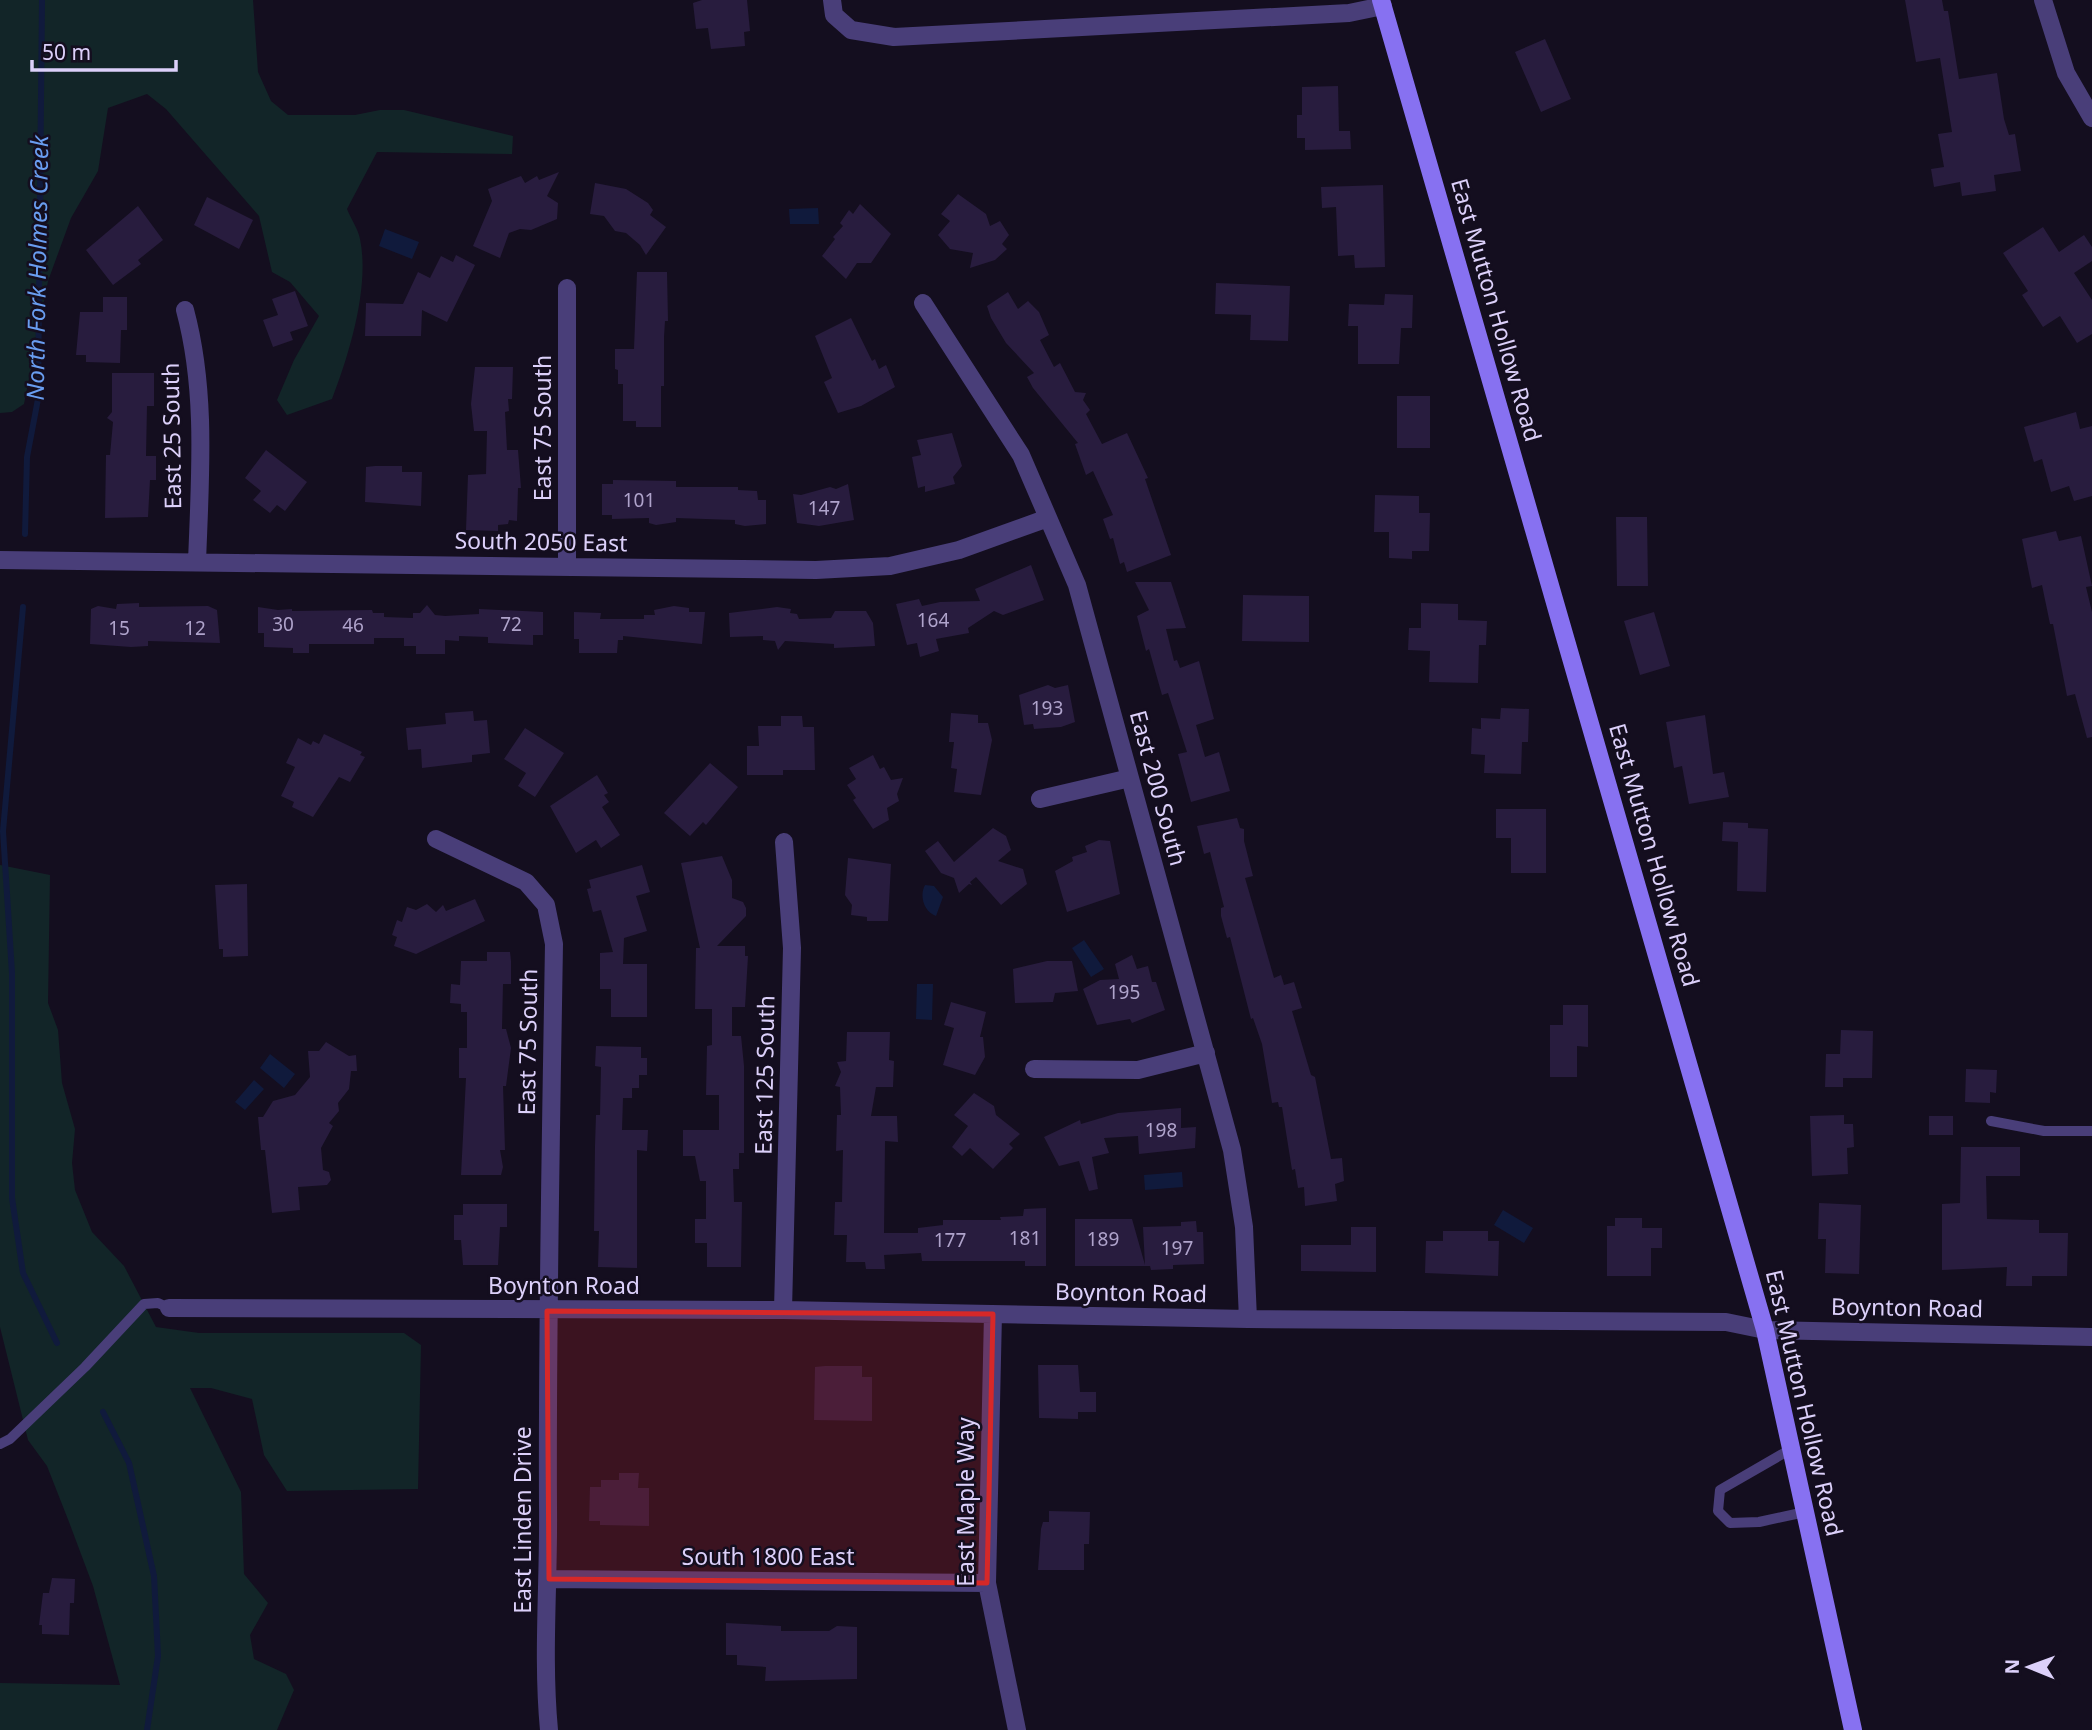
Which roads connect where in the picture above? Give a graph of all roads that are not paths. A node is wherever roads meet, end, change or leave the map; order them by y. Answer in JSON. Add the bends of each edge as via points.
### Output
{"nodes":[{"id":1,"x":832,"y":0,"type":"edge"},
{"id":2,"x":2043,"y":0,"type":"edge"},
{"id":3,"x":1382,"y":3,"type":"edge"},
{"id":4,"x":2092,"y":118,"type":"edge"},
{"id":5,"x":567,"y":288,"type":"dead end"},
{"id":6,"x":923,"y":303,"type":"dead end"},
{"id":7,"x":185,"y":310,"type":"dead end"},
{"id":8,"x":1048,"y":518,"type":"junction"},
{"id":9,"x":0,"y":559,"type":"edge"},
{"id":10,"x":197,"y":562,"type":"junction"},
{"id":11,"x":567,"y":567,"type":"junction"},
{"id":12,"x":1130,"y":778,"type":"junction"},
{"id":13,"x":1040,"y":799,"type":"dead end"},
{"id":14,"x":436,"y":839,"type":"dead end"},
{"id":15,"x":784,"y":842,"type":"dead end"},
{"id":16,"x":1206,"y":1054,"type":"junction"},
{"id":17,"x":1034,"y":1069,"type":"dead end"},
{"id":18,"x":1991,"y":1121,"type":"dead end"},
{"id":19,"x":2092,"y":1130,"type":"edge"},
{"id":20,"x":169,"y":1308,"type":"joint"},
{"id":21,"x":783,"y":1310,"type":"junction"},
{"id":22,"x":547,"y":1311,"type":"junction"},
{"id":23,"x":993,"y":1314,"type":"junction"},
{"id":24,"x":1248,"y":1320,"type":"junction"},
{"id":25,"x":1765,"y":1330,"type":"junction"},
{"id":26,"x":2092,"y":1337,"type":"edge"},
{"id":27,"x":0,"y":1444,"type":"edge"},
{"id":28,"x":1791,"y":1449,"type":"junction"},
{"id":29,"x":1805,"y":1512,"type":"junction"},
{"id":30,"x":549,"y":1580,"type":"junction"},
{"id":31,"x":987,"y":1583,"type":"junction"},
{"id":32,"x":549,"y":1730,"type":"edge"},
{"id":33,"x":1017,"y":1730,"type":"edge"},
{"id":34,"x":1853,"y":1730,"type":"edge"}],
"edges":[{"from":1,"to":3,"type":"street","via":[[834,15],[851,30],[894,37],[1349,13]]},
{"from":2,"to":4,"type":"street","via":[[2066,73]]},
{"from":3,"to":25,"type":"street","name":"East Mutton Hollow Road"},
{"from":5,"to":11,"type":"street","name":"East 75 South"},
{"from":6,"to":8,"type":"street","name":"East 200 South","via":[[1021,455]]},
{"from":7,"to":10,"type":"street","name":"East 25 South","via":[[195,350],[201,418]]},
{"from":8,"to":11,"type":"street","name":"South 2050 East","via":[[959,550],[890,566],[816,570]]},
{"from":8,"to":12,"type":"street","name":"East 200 South","via":[[1077,585]]},
{"from":9,"to":10,"type":"street","name":"South 2050 East"},
{"from":10,"to":11,"type":"street","name":"South 2050 East"},
{"from":12,"to":13,"type":"street"},
{"from":12,"to":16,"type":"street","name":"East 200 South"},
{"from":14,"to":22,"type":"street","name":"East 75 South","via":[[526,882],[546,905],[554,944]]},
{"from":15,"to":21,"type":"street","name":"East 125 South","via":[[792,948]]},
{"from":16,"to":17,"type":"street","via":[[1138,1070]]},
{"from":16,"to":24,"type":"street","name":"East 200 South","via":[[1234,1163],[1244,1227]]},
{"from":18,"to":19,"type":"lane","via":[[2043,1131]]},
{"from":20,"to":22,"type":"street","name":"Boynton Road"},
{"from":20,"to":27,"type":"lane","via":[[145,1304],[85,1367]]},
{"from":21,"to":22,"type":"street","name":"Boynton Road"},
{"from":21,"to":23,"type":"street","name":"Boynton Road"},
{"from":22,"to":30,"type":"street","name":"East Linden Drive"},
{"from":23,"to":24,"type":"street","name":"Boynton Road"},
{"from":23,"to":31,"type":"street","name":"East Maple Way"},
{"from":24,"to":25,"type":"street","name":"Boynton Road","via":[[1726,1322]]},
{"from":25,"to":26,"type":"street","name":"Boynton Road"},
{"from":25,"to":28,"type":"street","name":"East Mutton Hollow Road"},
{"from":28,"to":29,"type":"street","name":"East Mutton Hollow Road"},
{"from":28,"to":29,"type":"lane","via":[[1720,1490],[1718,1511],[1730,1523]]},
{"from":29,"to":34,"type":"street","name":"East Mutton Hollow Road"},
{"from":30,"to":31,"type":"street","name":"South 1800 East"},
{"from":30,"to":32,"type":"street","name":"East Linden Drive","via":[[544,1675]]},
{"from":31,"to":33,"type":"street","name":"East Maple Way"}]}
